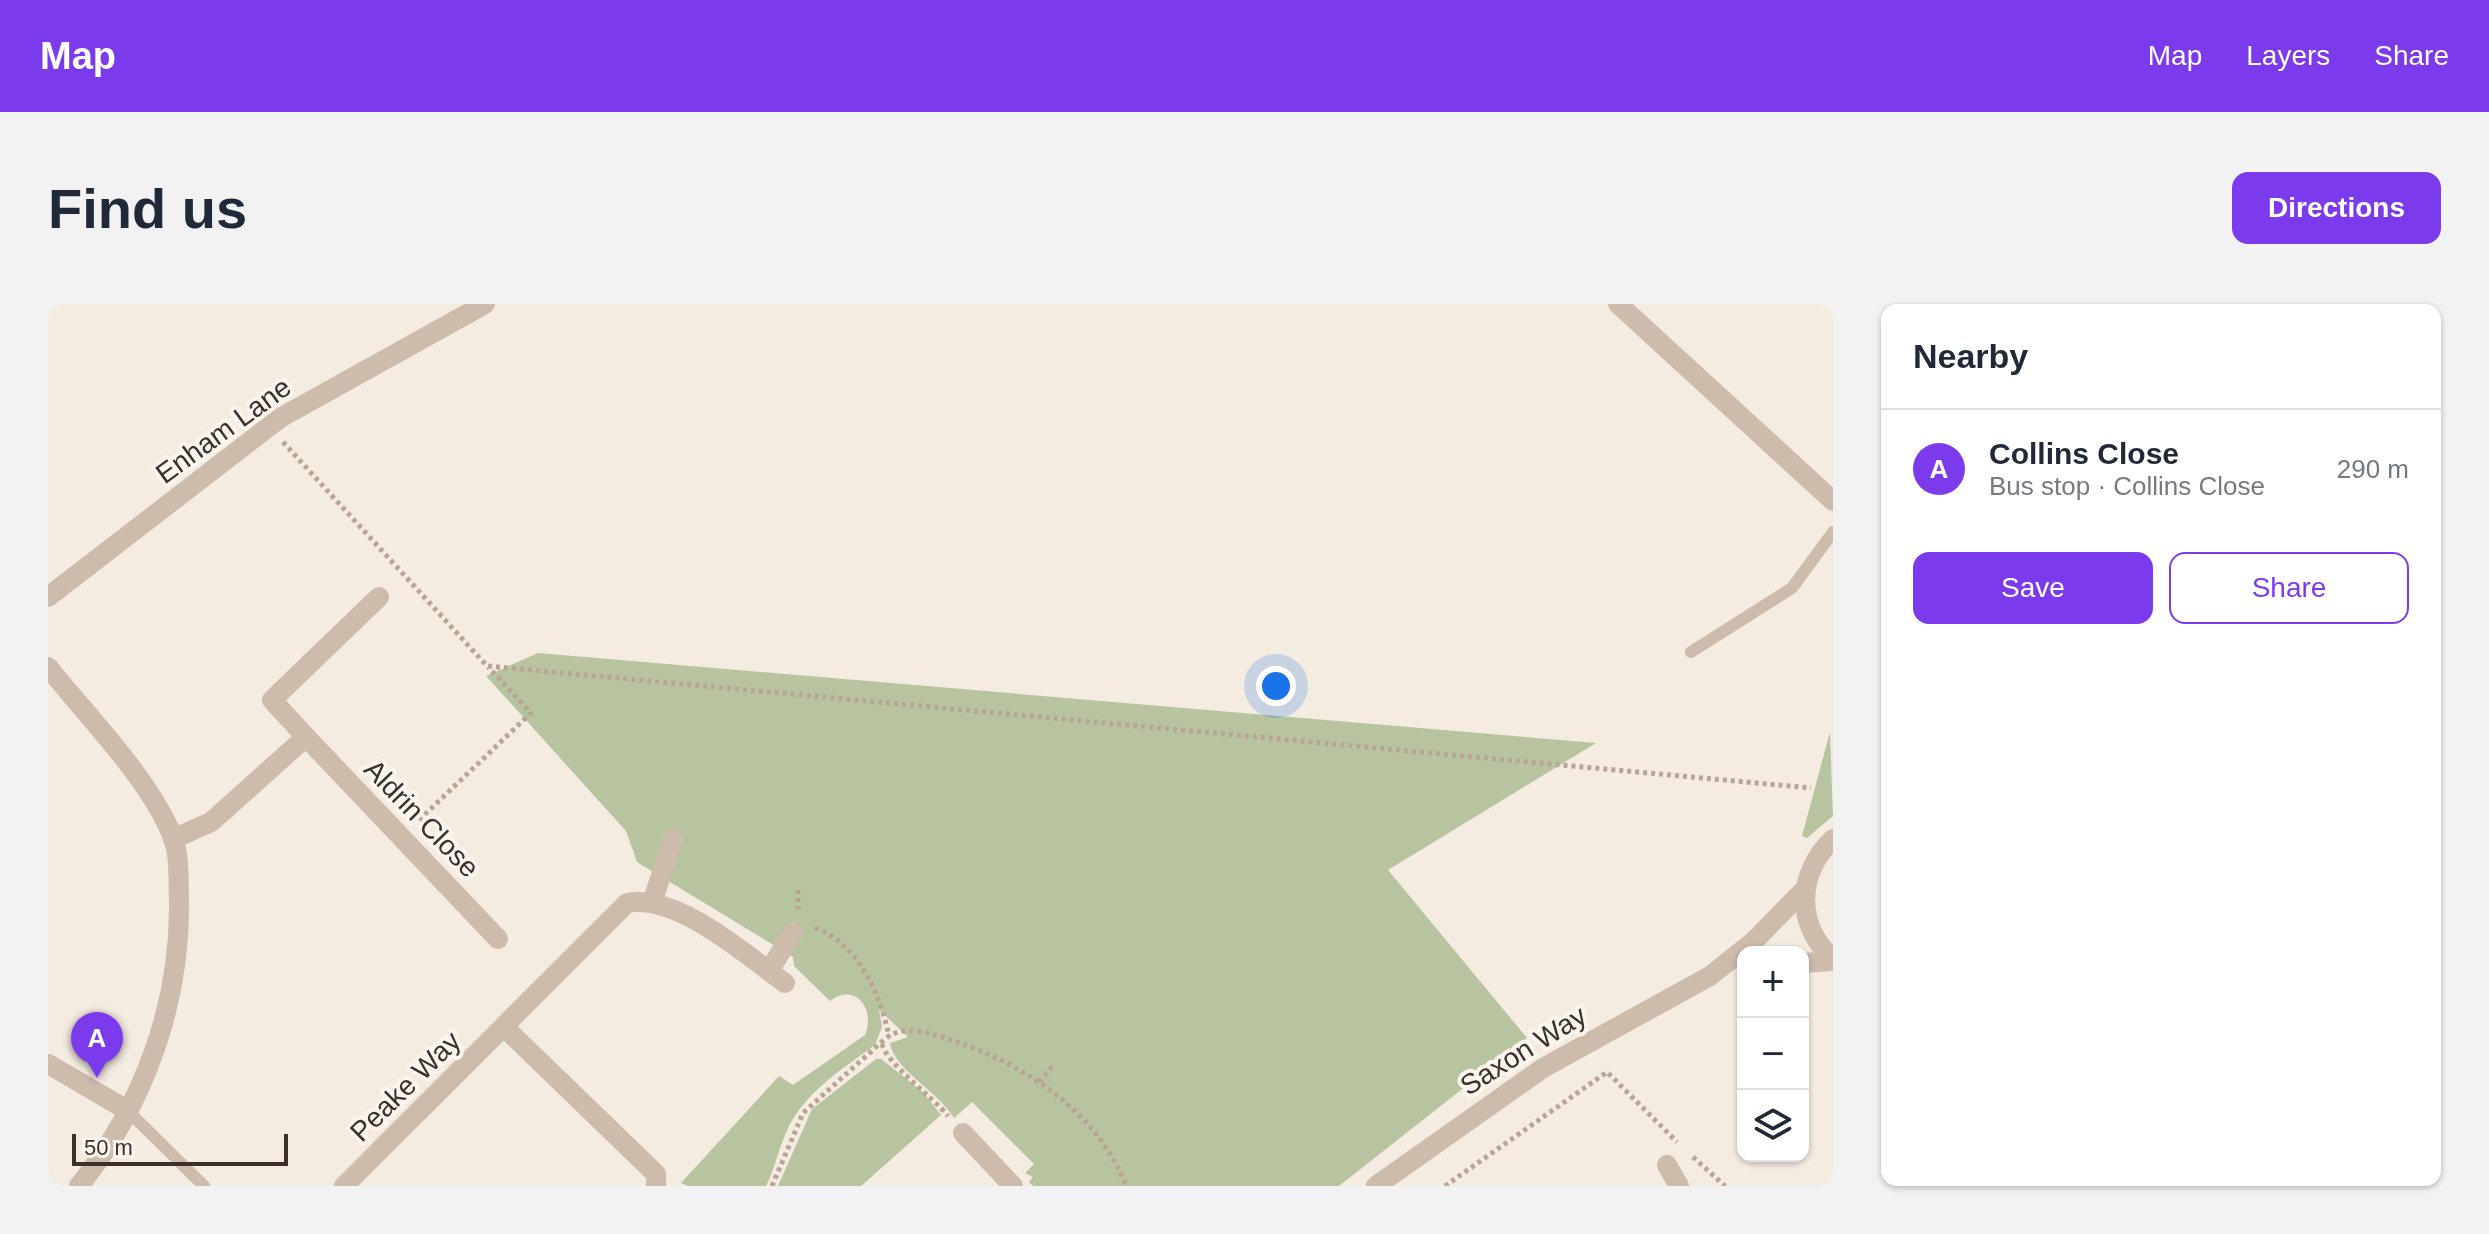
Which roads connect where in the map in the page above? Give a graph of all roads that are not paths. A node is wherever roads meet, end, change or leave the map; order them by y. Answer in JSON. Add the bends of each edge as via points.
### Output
{"nodes":[{"id":1,"x":485,"y":304,"type":"edge"},
{"id":2,"x":1618,"y":304,"type":"edge"},
{"id":3,"x":1833,"y":501,"type":"edge"},
{"id":4,"x":1833,"y":532,"type":"edge"},
{"id":5,"x":48,"y":597,"type":"edge"},
{"id":6,"x":379,"y":597,"type":"dead end"},
{"id":7,"x":1691,"y":652,"type":"dead end"},
{"id":8,"x":48,"y":667,"type":"edge"},
{"id":9,"x":306,"y":737,"type":"junction"},
{"id":10,"x":173,"y":839,"type":"junction"},
{"id":11,"x":673,"y":839,"type":"dead end"},
{"id":12,"x":1833,"y":839,"type":"edge"},
{"id":13,"x":1805,"y":889,"type":"junction"},
{"id":14,"x":652,"y":903,"type":"junction"},
{"id":15,"x":801,"y":929,"type":"road end"},
{"id":16,"x":498,"y":939,"type":"dead end"},
{"id":17,"x":1833,"y":960,"type":"edge"},
{"id":18,"x":1809,"y":962,"type":"edge"},
{"id":19,"x":1737,"y":970,"type":"edge"},
{"id":20,"x":1710,"y":976,"type":"junction"},
{"id":21,"x":504,"y":1027,"type":"junction"},
{"id":22,"x":48,"y":1064,"type":"edge"},
{"id":23,"x":127,"y":1110,"type":"junction"},
{"id":24,"x":963,"y":1133,"type":"road end"},
{"id":25,"x":1667,"y":1165,"type":"dead end"},
{"id":26,"x":79,"y":1186,"type":"edge"},
{"id":27,"x":204,"y":1186,"type":"edge"},
{"id":28,"x":344,"y":1186,"type":"edge"},
{"id":29,"x":656,"y":1186,"type":"edge"},
{"id":30,"x":1013,"y":1186,"type":"edge"},
{"id":31,"x":1376,"y":1186,"type":"edge"},
{"id":32,"x":1679,"y":1186,"type":"edge"}],
"edges":[{"from":1,"to":5,"type":"street","name":"Enham Lane","via":[[269,426]]},
{"from":2,"to":3,"type":"street"},
{"from":4,"to":7,"type":"lane","via":[[1792,588]]},
{"from":6,"to":9,"type":"street","name":"Aldrin Close","via":[[272,700]]},
{"from":8,"to":10,"type":"street","via":[[149,793]]},
{"from":9,"to":10,"type":"street","via":[[211,822]]},
{"from":9,"to":16,"type":"street","name":"Aldrin Close"},
{"from":10,"to":23,"type":"street","via":[[179,916],[170,993],[159,1042]]},
{"from":11,"to":14,"type":"street"},
{"from":12,"to":13,"type":"street","via":[[1814,860]]},
{"from":13,"to":17,"type":"street","via":[[1807,922]]},
{"from":13,"to":20,"type":"street","name":"Saxon Way"},
{"from":14,"to":15,"type":"street","via":[[703,925],[777,977]]},
{"from":14,"to":21,"type":"street","name":"Peake Way","via":[[627,903],[617,911]]},
{"from":17,"to":18,"type":"street"},
{"from":19,"to":20,"type":"street","name":"Saxon Way"},
{"from":20,"to":31,"type":"street","name":"Saxon Way","via":[[1543,1068]]},
{"from":21,"to":28,"type":"street","name":"Peake Way"},
{"from":21,"to":29,"type":"street","via":[[656,1174]]},
{"from":22,"to":23,"type":"street"},
{"from":23,"to":26,"type":"street"},
{"from":23,"to":27,"type":"lane"},
{"from":24,"to":30,"type":"street"},
{"from":25,"to":32,"type":"street"}]}
